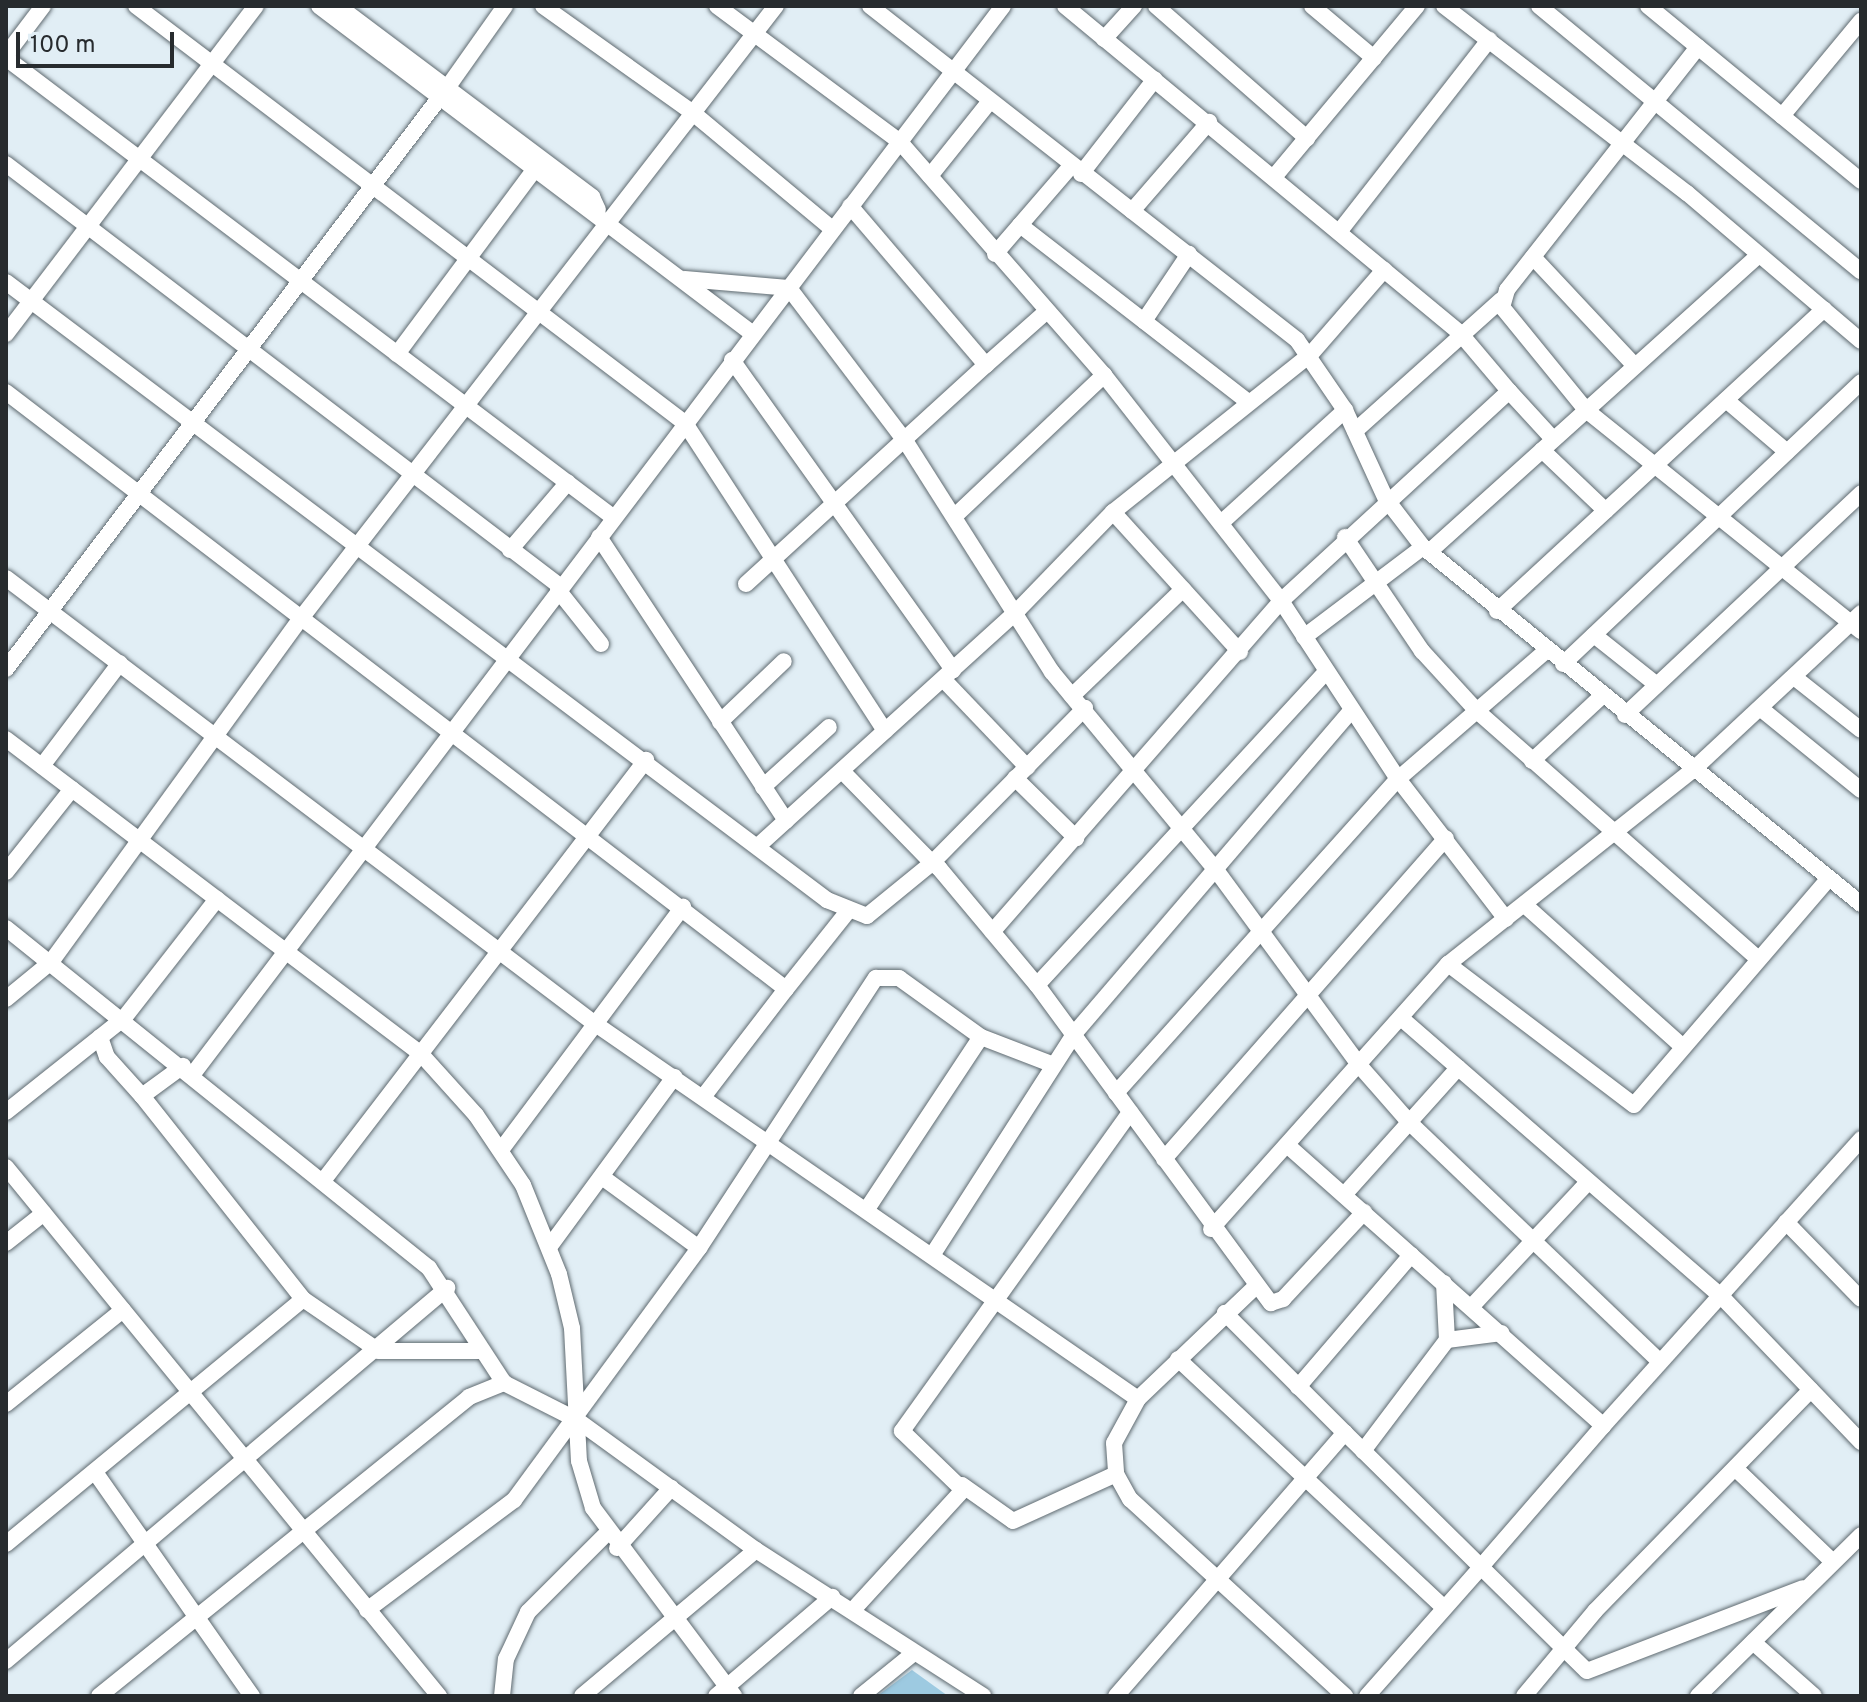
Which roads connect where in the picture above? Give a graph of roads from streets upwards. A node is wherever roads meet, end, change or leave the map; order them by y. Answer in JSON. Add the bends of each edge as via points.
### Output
{"nodes":[{"id":1,"x":43,"y":6,"type":"edge"},
{"id":2,"x":136,"y":6,"type":"edge"},
{"id":3,"x":256,"y":6,"type":"edge"},
{"id":4,"x":319,"y":6,"type":"edge"},
{"id":5,"x":338,"y":6,"type":"edge"},
{"id":6,"x":505,"y":6,"type":"edge"},
{"id":7,"x":543,"y":6,"type":"edge"},
{"id":8,"x":717,"y":6,"type":"edge"},
{"id":9,"x":776,"y":6,"type":"edge"},
{"id":10,"x":870,"y":6,"type":"edge"},
{"id":11,"x":1003,"y":6,"type":"edge"},
{"id":12,"x":1065,"y":6,"type":"edge"},
{"id":13,"x":1134,"y":6,"type":"edge"},
{"id":14,"x":1156,"y":6,"type":"edge"},
{"id":15,"x":1312,"y":6,"type":"edge"},
{"id":16,"x":1417,"y":6,"type":"edge"},
{"id":17,"x":1444,"y":6,"type":"edge"},
{"id":18,"x":1539,"y":6,"type":"edge"},
{"id":19,"x":1651,"y":7,"type":"edge"},
{"id":20,"x":1861,"y":21,"type":"edge"},
{"id":21,"x":754,"y":35,"type":"junction"},
{"id":22,"x":1104,"y":39,"type":"junction"},
{"id":23,"x":1489,"y":40,"type":"junction"},
{"id":24,"x":1698,"y":47,"type":"junction"},
{"id":25,"x":6,"y":57,"type":"edge"},
{"id":26,"x":1374,"y":58,"type":"junction"},
{"id":27,"x":212,"y":64,"type":"junction"},
{"id":28,"x":953,"y":71,"type":"junction"},
{"id":29,"x":1155,"y":79,"type":"junction"},
{"id":30,"x":444,"y":93,"type":"junction"},
{"id":31,"x":990,"y":101,"type":"junction"},
{"id":32,"x":1655,"y":104,"type":"junction"},
{"id":33,"x":693,"y":113,"type":"junction"},
{"id":34,"x":1782,"y":116,"type":"junction"},
{"id":35,"x":1209,"y":122,"type":"junction"},
{"id":36,"x":1307,"y":138,"type":"junction"},
{"id":37,"x":900,"y":142,"type":"junction"},
{"id":38,"x":1624,"y":143,"type":"junction"},
{"id":39,"x":140,"y":160,"type":"junction"},
{"id":40,"x":6,"y":164,"type":"edge"},
{"id":41,"x":535,"y":169,"type":"junction"},
{"id":42,"x":1076,"y":170,"type":"junction"},
{"id":43,"x":930,"y":176,"type":"junction"},
{"id":44,"x":1274,"y":177,"type":"junction"},
{"id":45,"x":1861,"y":181,"type":"edge"},
{"id":46,"x":371,"y":185,"type":"junction"},
{"id":47,"x":850,"y":206,"type":"junction"},
{"id":48,"x":1132,"y":211,"type":"junction"},
{"id":49,"x":604,"y":215,"type":"junction"},
{"id":50,"x":1020,"y":225,"type":"junction"},
{"id":51,"x":89,"y":226,"type":"junction"},
{"id":52,"x":832,"y":229,"type":"junction"},
{"id":53,"x":1339,"y":232,"type":"junction"},
{"id":54,"x":995,"y":254,"type":"junction"},
{"id":55,"x":1189,"y":254,"type":"junction"},
{"id":56,"x":1533,"y":257,"type":"junction"},
{"id":57,"x":1757,"y":257,"type":"junction"},
{"id":58,"x":469,"y":259,"type":"junction"},
{"id":59,"x":1384,"y":270,"type":"junction"},
{"id":60,"x":1861,"y":271,"type":"edge"},
{"id":61,"x":684,"y":279,"type":"junction"},
{"id":62,"x":299,"y":281,"type":"junction"},
{"id":63,"x":6,"y":282,"type":"edge"},
{"id":64,"x":789,"y":288,"type":"junction"},
{"id":65,"x":1501,"y":300,"type":"junction"},
{"id":66,"x":29,"y":301,"type":"junction"},
{"id":67,"x":1824,"y":309,"type":"junction"},
{"id":68,"x":1047,"y":311,"type":"junction"},
{"id":69,"x":540,"y":313,"type":"junction"},
{"id":70,"x":1144,"y":321,"type":"junction"},
{"id":71,"x":1460,"y":333,"type":"junction"},
{"id":72,"x":6,"y":334,"type":"edge"},
{"id":73,"x":753,"y":334,"type":"junction"},
{"id":74,"x":1861,"y":341,"type":"edge"},
{"id":75,"x":248,"y":349,"type":"junction"},
{"id":76,"x":397,"y":354,"type":"junction"},
{"id":77,"x":1310,"y":355,"type":"junction"},
{"id":78,"x":732,"y":360,"type":"junction"},
{"id":79,"x":986,"y":365,"type":"junction"},
{"id":80,"x":1635,"y":366,"type":"junction"},
{"id":81,"x":1104,"y":375,"type":"junction"},
{"id":82,"x":1861,"y":382,"type":"edge"},
{"id":83,"x":1509,"y":391,"type":"junction"},
{"id":84,"x":6,"y":392,"type":"edge"},
{"id":85,"x":1246,"y":400,"type":"junction"},
{"id":86,"x":1726,"y":400,"type":"junction"},
{"id":87,"x":467,"y":407,"type":"junction"},
{"id":88,"x":1345,"y":410,"type":"junction"},
{"id":89,"x":1586,"y":410,"type":"junction"},
{"id":90,"x":194,"y":422,"type":"junction"},
{"id":91,"x":685,"y":423,"type":"junction"},
{"id":92,"x":1355,"y":431,"type":"junction"},
{"id":93,"x":906,"y":442,"type":"junction"},
{"id":94,"x":1548,"y":444,"type":"junction"},
{"id":95,"x":1787,"y":452,"type":"junction"},
{"id":96,"x":1172,"y":460,"type":"junction"},
{"id":97,"x":1653,"y":467,"type":"junction"},
{"id":98,"x":413,"y":477,"type":"junction"},
{"id":99,"x":568,"y":482,"type":"junction"},
{"id":100,"x":138,"y":492,"type":"junction"},
{"id":101,"x":1861,"y":493,"type":"edge"},
{"id":102,"x":1386,"y":499,"type":"junction"},
{"id":103,"x":837,"y":502,"type":"junction"},
{"id":104,"x":1606,"y":511,"type":"junction"},
{"id":105,"x":1113,"y":512,"type":"junction"},
{"id":106,"x":956,"y":515,"type":"junction"},
{"id":107,"x":613,"y":517,"type":"junction"},
{"id":108,"x":1717,"y":519,"type":"junction"},
{"id":109,"x":1221,"y":523,"type":"junction"},
{"id":110,"x":599,"y":537,"type":"junction"},
{"id":111,"x":1345,"y":537,"type":"junction"},
{"id":112,"x":360,"y":550,"type":"junction"},
{"id":113,"x":510,"y":550,"type":"junction"},
{"id":114,"x":1426,"y":550,"type":"junction"},
{"id":115,"x":772,"y":562,"type":"junction"},
{"id":116,"x":1787,"y":567,"type":"junction"},
{"id":117,"x":6,"y":578,"type":"edge"},
{"id":118,"x":1376,"y":581,"type":"junction"},
{"id":119,"x":746,"y":584,"type":"dead end"},
{"id":120,"x":559,"y":589,"type":"junction"},
{"id":121,"x":1183,"y":589,"type":"junction"},
{"id":122,"x":1281,"y":601,"type":"junction"},
{"id":123,"x":49,"y":609,"type":"junction"},
{"id":124,"x":1018,"y":610,"type":"junction"},
{"id":125,"x":1497,"y":611,"type":"junction"},
{"id":126,"x":302,"y":617,"type":"junction"},
{"id":127,"x":1857,"y":622,"type":"edge"},
{"id":128,"x":1594,"y":635,"type":"junction"},
{"id":129,"x":1304,"y":637,"type":"junction"},
{"id":130,"x":601,"y":644,"type":"dead end"},
{"id":131,"x":1546,"y":651,"type":"junction"},
{"id":132,"x":1240,"y":652,"type":"junction"},
{"id":133,"x":507,"y":657,"type":"junction"},
{"id":134,"x":784,"y":661,"type":"dead end"},
{"id":135,"x":120,"y":663,"type":"junction"},
{"id":136,"x":1563,"y":664,"type":"junction"},
{"id":137,"x":6,"y":669,"type":"edge"},
{"id":138,"x":1326,"y":672,"type":"junction"},
{"id":139,"x":948,"y":674,"type":"junction"},
{"id":140,"x":1794,"y":677,"type":"junction"},
{"id":141,"x":1657,"y":685,"type":"junction"},
{"id":142,"x":1072,"y":696,"type":"junction"},
{"id":143,"x":1602,"y":696,"type":"junction"},
{"id":144,"x":1085,"y":708,"type":"junction"},
{"id":145,"x":1760,"y":708,"type":"junction"},
{"id":146,"x":1351,"y":711,"type":"junction"},
{"id":147,"x":1477,"y":711,"type":"junction"},
{"id":148,"x":1625,"y":715,"type":"junction"},
{"id":149,"x":720,"y":722,"type":"junction"},
{"id":150,"x":829,"y":727,"type":"dead end"},
{"id":151,"x":1861,"y":730,"type":"edge"},
{"id":152,"x":452,"y":731,"type":"junction"},
{"id":153,"x":885,"y":731,"type":"junction"},
{"id":154,"x":215,"y":733,"type":"junction"},
{"id":155,"x":6,"y":739,"type":"edge"},
{"id":156,"x":646,"y":760,"type":"junction"},
{"id":157,"x":1532,"y":761,"type":"junction"},
{"id":158,"x":42,"y":766,"type":"junction"},
{"id":159,"x":1694,"y":769,"type":"junction"},
{"id":160,"x":1135,"y":770,"type":"junction"},
{"id":161,"x":842,"y":771,"type":"junction"},
{"id":162,"x":1021,"y":772,"type":"junction"},
{"id":163,"x":1398,"y":779,"type":"junction"},
{"id":164,"x":763,"y":787,"type":"junction"},
{"id":165,"x":72,"y":789,"type":"junction"},
{"id":166,"x":1861,"y":790,"type":"edge"},
{"id":167,"x":786,"y":821,"type":"junction"},
{"id":168,"x":1182,"y":828,"type":"junction"},
{"id":169,"x":1619,"y":830,"type":"junction"},
{"id":170,"x":588,"y":835,"type":"junction"},
{"id":171,"x":136,"y":837,"type":"junction"},
{"id":172,"x":1076,"y":838,"type":"junction"},
{"id":173,"x":1446,"y":838,"type":"junction"},
{"id":174,"x":364,"y":846,"type":"junction"},
{"id":175,"x":758,"y":846,"type":"junction"},
{"id":176,"x":932,"y":863,"type":"junction"},
{"id":177,"x":1216,"y":870,"type":"junction"},
{"id":178,"x":6,"y":872,"type":"edge"},
{"id":179,"x":1829,"y":878,"type":"junction"},
{"id":180,"x":217,"y":899,"type":"junction"},
{"id":181,"x":1861,"y":904,"type":"edge"},
{"id":182,"x":683,"y":907,"type":"junction"},
{"id":183,"x":1527,"y":907,"type":"junction"},
{"id":184,"x":848,"y":911,"type":"junction"},
{"id":185,"x":1506,"y":919,"type":"junction"},
{"id":186,"x":6,"y":928,"type":"edge"},
{"id":187,"x":1260,"y":930,"type":"junction"},
{"id":188,"x":992,"y":932,"type":"junction"},
{"id":189,"x":285,"y":951,"type":"junction"},
{"id":190,"x":500,"y":951,"type":"junction"},
{"id":191,"x":1758,"y":959,"type":"junction"},
{"id":192,"x":51,"y":962,"type":"junction"},
{"id":193,"x":1448,"y":964,"type":"junction"},
{"id":194,"x":1037,"y":985,"type":"junction"},
{"id":195,"x":786,"y":989,"type":"junction"},
{"id":196,"x":1310,"y":995,"type":"junction"},
{"id":197,"x":6,"y":999,"type":"edge"},
{"id":198,"x":124,"y":1018,"type":"junction"},
{"id":199,"x":1401,"y":1018,"type":"junction"},
{"id":200,"x":594,"y":1023,"type":"junction"},
{"id":201,"x":1074,"y":1034,"type":"junction"},
{"id":202,"x":100,"y":1037,"type":"junction"},
{"id":203,"x":981,"y":1037,"type":"junction"},
{"id":204,"x":1681,"y":1045,"type":"junction"},
{"id":205,"x":421,"y":1054,"type":"junction"},
{"id":206,"x":1054,"y":1065,"type":"junction"},
{"id":207,"x":1359,"y":1065,"type":"junction"},
{"id":208,"x":1458,"y":1068,"type":"junction"},
{"id":209,"x":188,"y":1070,"type":"junction"},
{"id":210,"x":674,"y":1077,"type":"junction"},
{"id":211,"x":1116,"y":1093,"type":"junction"},
{"id":212,"x":142,"y":1096,"type":"junction"},
{"id":213,"x":703,"y":1097,"type":"junction"},
{"id":214,"x":6,"y":1112,"type":"edge"},
{"id":215,"x":1130,"y":1112,"type":"junction"},
{"id":216,"x":1409,"y":1122,"type":"junction"},
{"id":217,"x":1861,"y":1141,"type":"edge"},
{"id":218,"x":770,"y":1143,"type":"junction"},
{"id":219,"x":1287,"y":1145,"type":"junction"},
{"id":220,"x":501,"y":1150,"type":"junction"},
{"id":221,"x":1164,"y":1159,"type":"junction"},
{"id":222,"x":6,"y":1167,"type":"edge"},
{"id":223,"x":602,"y":1177,"type":"junction"},
{"id":224,"x":323,"y":1181,"type":"junction"},
{"id":225,"x":1587,"y":1183,"type":"junction"},
{"id":226,"x":1344,"y":1195,"type":"junction"},
{"id":227,"x":867,"y":1209,"type":"junction"},
{"id":228,"x":1364,"y":1212,"type":"junction"},
{"id":229,"x":44,"y":1213,"type":"junction"},
{"id":230,"x":1786,"y":1222,"type":"junction"},
{"id":231,"x":1211,"y":1229,"type":"junction"},
{"id":232,"x":1532,"y":1241,"type":"junction"},
{"id":233,"x":6,"y":1243,"type":"edge"},
{"id":234,"x":550,"y":1246,"type":"junction"},
{"id":235,"x":699,"y":1248,"type":"junction"},
{"id":236,"x":933,"y":1254,"type":"junction"},
{"id":237,"x":1411,"y":1255,"type":"junction"},
{"id":238,"x":1444,"y":1283,"type":"junction"},
{"id":239,"x":447,"y":1288,"type":"junction"},
{"id":240,"x":1254,"y":1288,"type":"junction"},
{"id":241,"x":1720,"y":1295,"type":"junction"},
{"id":242,"x":995,"y":1296,"type":"junction"},
{"id":243,"x":303,"y":1299,"type":"junction"},
{"id":244,"x":1861,"y":1299,"type":"edge"},
{"id":245,"x":1473,"y":1305,"type":"junction"},
{"id":246,"x":123,"y":1310,"type":"junction"},
{"id":247,"x":1225,"y":1313,"type":"junction"},
{"id":248,"x":1502,"y":1333,"type":"junction"},
{"id":249,"x":1447,"y":1340,"type":"junction"},
{"id":250,"x":379,"y":1351,"type":"junction"},
{"id":251,"x":482,"y":1351,"type":"junction"},
{"id":252,"x":1178,"y":1359,"type":"junction"},
{"id":253,"x":1660,"y":1362,"type":"junction"},
{"id":254,"x":504,"y":1383,"type":"junction"},
{"id":255,"x":1298,"y":1387,"type":"junction"},
{"id":256,"x":1811,"y":1390,"type":"junction"},
{"id":257,"x":190,"y":1391,"type":"junction"},
{"id":258,"x":1138,"y":1399,"type":"junction"},
{"id":259,"x":6,"y":1404,"type":"edge"},
{"id":260,"x":577,"y":1420,"type":"junction"},
{"id":261,"x":1603,"y":1426,"type":"junction"},
{"id":262,"x":1345,"y":1433,"type":"junction"},
{"id":263,"x":1861,"y":1442,"type":"edge"},
{"id":264,"x":1363,"y":1451,"type":"junction"},
{"id":265,"x":245,"y":1458,"type":"junction"},
{"id":266,"x":1736,"y":1469,"type":"junction"},
{"id":267,"x":95,"y":1472,"type":"junction"},
{"id":268,"x":1116,"y":1474,"type":"junction"},
{"id":269,"x":1308,"y":1480,"type":"junction"},
{"id":270,"x":962,"y":1485,"type":"junction"},
{"id":271,"x":671,"y":1488,"type":"junction"},
{"id":272,"x":304,"y":1531,"type":"junction"},
{"id":273,"x":607,"y":1533,"type":"junction"},
{"id":274,"x":1861,"y":1535,"type":"edge"},
{"id":275,"x":147,"y":1543,"type":"junction"},
{"id":276,"x":6,"y":1544,"type":"edge"},
{"id":277,"x":617,"y":1548,"type":"junction"},
{"id":278,"x":756,"y":1550,"type":"junction"},
{"id":279,"x":1833,"y":1562,"type":"junction"},
{"id":280,"x":1481,"y":1567,"type":"junction"},
{"id":281,"x":1220,"y":1577,"type":"junction"},
{"id":282,"x":1803,"y":1588,"type":"junction"},
{"id":283,"x":832,"y":1597,"type":"junction"},
{"id":284,"x":1444,"y":1608,"type":"junction"},
{"id":285,"x":367,"y":1610,"type":"junction"},
{"id":286,"x":852,"y":1611,"type":"junction"},
{"id":287,"x":194,"y":1616,"type":"junction"},
{"id":288,"x":675,"y":1621,"type":"junction"},
{"id":289,"x":1753,"y":1642,"type":"junction"},
{"id":290,"x":1563,"y":1650,"type":"junction"},
{"id":291,"x":914,"y":1653,"type":"junction"},
{"id":292,"x":6,"y":1661,"type":"edge"},
{"id":293,"x":725,"y":1693,"type":"edge"},
{"id":294,"x":99,"y":1696,"type":"edge"},
{"id":295,"x":252,"y":1696,"type":"edge"},
{"id":296,"x":439,"y":1696,"type":"edge"},
{"id":297,"x":502,"y":1696,"type":"edge"},
{"id":298,"x":582,"y":1696,"type":"edge"},
{"id":299,"x":861,"y":1696,"type":"edge"},
{"id":300,"x":983,"y":1696,"type":"edge"},
{"id":301,"x":1116,"y":1696,"type":"edge"},
{"id":302,"x":1345,"y":1696,"type":"edge"},
{"id":303,"x":1367,"y":1696,"type":"edge"},
{"id":304,"x":1524,"y":1696,"type":"edge"},
{"id":305,"x":1698,"y":1696,"type":"edge"},
{"id":306,"x":1814,"y":1696,"type":"edge"}],
"edges":[{"from":1,"to":25,"type":"street"},
{"from":2,"to":27,"type":"street"},
{"from":3,"to":27,"type":"street"},
{"from":4,"to":30,"type":"street"},
{"from":5,"to":30,"type":"street"},
{"from":6,"to":30,"type":"street"},
{"from":7,"to":33,"type":"street"},
{"from":8,"to":21,"type":"street"},
{"from":9,"to":21,"type":"street"},
{"from":10,"to":28,"type":"street"},
{"from":11,"to":28,"type":"street"},
{"from":12,"to":22,"type":"street"},
{"from":13,"to":22,"type":"street"},
{"from":14,"to":36,"type":"street"},
{"from":15,"to":26,"type":"street"},
{"from":16,"to":26,"type":"street"},
{"from":17,"to":23,"type":"street"},
{"from":18,"to":32,"type":"street"},
{"from":19,"to":24,"type":"street"},
{"from":20,"to":34,"type":"street"},
{"from":21,"to":33,"type":"street"},
{"from":21,"to":37,"type":"street"},
{"from":22,"to":29,"type":"street"},
{"from":23,"to":38,"type":"street"},
{"from":23,"to":53,"type":"street"},
{"from":24,"to":32,"type":"street"},
{"from":24,"to":34,"type":"street"},
{"from":25,"to":39,"type":"street"},
{"from":26,"to":36,"type":"street"},
{"from":27,"to":39,"type":"street"},
{"from":27,"to":46,"type":"street"},
{"from":28,"to":31,"type":"street"},
{"from":28,"to":37,"type":"street"},
{"from":29,"to":35,"type":"street"},
{"from":29,"to":42,"type":"street"},
{"from":30,"to":41,"type":"street"},
{"from":30,"to":46,"type":"street"},
{"from":30,"to":49,"type":"street","via":[[592,197]]},
{"from":31,"to":42,"type":"street"},
{"from":31,"to":43,"type":"street"},
{"from":32,"to":38,"type":"street"},
{"from":32,"to":60,"type":"street"},
{"from":33,"to":49,"type":"street"},
{"from":33,"to":52,"type":"street"},
{"from":34,"to":45,"type":"street"},
{"from":35,"to":44,"type":"street"},
{"from":35,"to":48,"type":"street"},
{"from":36,"to":44,"type":"street"},
{"from":37,"to":43,"type":"street"},
{"from":37,"to":47,"type":"street"},
{"from":38,"to":56,"type":"street"},
{"from":38,"to":57,"type":"street"},
{"from":39,"to":51,"type":"street"},
{"from":39,"to":62,"type":"street"},
{"from":40,"to":51,"type":"street"},
{"from":41,"to":49,"type":"street"},
{"from":41,"to":58,"type":"street"},
{"from":42,"to":48,"type":"street"},
{"from":42,"to":50,"type":"street"},
{"from":43,"to":54,"type":"street"},
{"from":44,"to":53,"type":"street"},
{"from":46,"to":58,"type":"street"},
{"from":46,"to":62,"type":"street"},
{"from":47,"to":52,"type":"street"},
{"from":47,"to":79,"type":"street"},
{"from":48,"to":55,"type":"street"},
{"from":49,"to":61,"type":"street"},
{"from":49,"to":69,"type":"street"},
{"from":50,"to":54,"type":"street"},
{"from":50,"to":70,"type":"street"},
{"from":51,"to":66,"type":"street"},
{"from":51,"to":75,"type":"street"},
{"from":52,"to":64,"type":"street"},
{"from":53,"to":59,"type":"street"},
{"from":54,"to":68,"type":"street"},
{"from":55,"to":70,"type":"street"},
{"from":55,"to":77,"type":"street"},
{"from":56,"to":65,"type":"street"},
{"from":56,"to":80,"type":"street"},
{"from":57,"to":67,"type":"street"},
{"from":57,"to":80,"type":"street"},
{"from":58,"to":69,"type":"street"},
{"from":58,"to":76,"type":"street"},
{"from":59,"to":71,"type":"street"},
{"from":59,"to":77,"type":"street"},
{"from":61,"to":64,"type":"street"},
{"from":61,"to":73,"type":"street"},
{"from":62,"to":75,"type":"street"},
{"from":62,"to":76,"type":"street"},
{"from":63,"to":66,"type":"street"},
{"from":64,"to":73,"type":"street"},
{"from":64,"to":93,"type":"street"},
{"from":65,"to":71,"type":"street"},
{"from":65,"to":89,"type":"street"},
{"from":66,"to":72,"type":"street"},
{"from":66,"to":90,"type":"street"},
{"from":67,"to":74,"type":"street"},
{"from":67,"to":86,"type":"street"},
{"from":68,"to":79,"type":"street"},
{"from":68,"to":81,"type":"street"},
{"from":69,"to":87,"type":"street"},
{"from":69,"to":91,"type":"street"},
{"from":70,"to":85,"type":"street"},
{"from":71,"to":83,"type":"street"},
{"from":71,"to":92,"type":"street"},
{"from":73,"to":78,"type":"street"},
{"from":75,"to":90,"type":"street"},
{"from":75,"to":98,"type":"street"},
{"from":76,"to":87,"type":"street"},
{"from":77,"to":85,"type":"street"},
{"from":77,"to":88,"type":"street"},
{"from":78,"to":91,"type":"street"},
{"from":78,"to":103,"type":"street"},
{"from":79,"to":93,"type":"street"},
{"from":80,"to":89,"type":"street"},
{"from":81,"to":96,"type":"street"},
{"from":81,"to":106,"type":"street"},
{"from":82,"to":95,"type":"street"},
{"from":83,"to":94,"type":"street"},
{"from":83,"to":102,"type":"street"},
{"from":84,"to":100,"type":"street"},
{"from":85,"to":96,"type":"street"},
{"from":86,"to":95,"type":"street"},
{"from":86,"to":97,"type":"street"},
{"from":87,"to":98,"type":"street"},
{"from":87,"to":99,"type":"street"},
{"from":88,"to":92,"type":"street"},
{"from":88,"to":109,"type":"street"},
{"from":89,"to":94,"type":"street"},
{"from":89,"to":97,"type":"street"},
{"from":90,"to":100,"type":"street"},
{"from":90,"to":112,"type":"street"},
{"from":91,"to":107,"type":"street"},
{"from":91,"to":115,"type":"street"},
{"from":92,"to":102,"type":"street"},
{"from":93,"to":103,"type":"street"},
{"from":93,"to":106,"type":"street"},
{"from":94,"to":104,"type":"street"},
{"from":94,"to":114,"type":"street"},
{"from":95,"to":108,"type":"street"},
{"from":96,"to":105,"type":"street"},
{"from":96,"to":109,"type":"street"},
{"from":97,"to":104,"type":"street"},
{"from":97,"to":108,"type":"street"},
{"from":98,"to":112,"type":"street"},
{"from":98,"to":113,"type":"street"},
{"from":99,"to":107,"type":"street"},
{"from":99,"to":113,"type":"street"},
{"from":100,"to":123,"type":"street"},
{"from":100,"to":126,"type":"street"},
{"from":101,"to":116,"type":"street"},
{"from":102,"to":111,"type":"street"},
{"from":102,"to":114,"type":"street"},
{"from":103,"to":115,"type":"street"},
{"from":103,"to":139,"type":"street"},
{"from":104,"to":125,"type":"street"},
{"from":105,"to":121,"type":"street"},
{"from":105,"to":124,"type":"street"},
{"from":106,"to":124,"type":"street"},
{"from":107,"to":110,"type":"street"},
{"from":108,"to":116,"type":"street"},
{"from":108,"to":128,"type":"street"},
{"from":109,"to":122,"type":"street"},
{"from":110,"to":120,"type":"street"},
{"from":110,"to":149,"type":"street"},
{"from":111,"to":118,"type":"street"},
{"from":111,"to":122,"type":"street"},
{"from":112,"to":126,"type":"street"},
{"from":112,"to":133,"type":"street"},
{"from":113,"to":120,"type":"street"},
{"from":114,"to":118,"type":"street"},
{"from":114,"to":125,"type":"street"},
{"from":115,"to":119,"type":"street"},
{"from":115,"to":153,"type":"street"},
{"from":116,"to":127,"type":"street"},
{"from":116,"to":141,"type":"street"},
{"from":117,"to":123,"type":"street"},
{"from":118,"to":129,"type":"street"},
{"from":118,"to":147,"type":"street","via":[[1422,651]]},
{"from":120,"to":130,"type":"street"},
{"from":120,"to":133,"type":"street"},
{"from":121,"to":132,"type":"street"},
{"from":121,"to":142,"type":"street"},
{"from":122,"to":129,"type":"street"},
{"from":122,"to":132,"type":"street"},
{"from":123,"to":135,"type":"street"},
{"from":123,"to":137,"type":"street"},
{"from":124,"to":139,"type":"street"},
{"from":124,"to":142,"type":"street"},
{"from":125,"to":131,"type":"street"},
{"from":126,"to":152,"type":"street"},
{"from":126,"to":154,"type":"street"},
{"from":127,"to":140,"type":"street"},
{"from":128,"to":136,"type":"street"},
{"from":128,"to":141,"type":"street"},
{"from":129,"to":138,"type":"street"},
{"from":131,"to":136,"type":"street"},
{"from":131,"to":147,"type":"street"},
{"from":132,"to":160,"type":"street"},
{"from":133,"to":152,"type":"street"},
{"from":133,"to":156,"type":"street"},
{"from":134,"to":149,"type":"street"},
{"from":135,"to":154,"type":"street"},
{"from":135,"to":158,"type":"street"},
{"from":136,"to":143,"type":"street"},
{"from":138,"to":146,"type":"street"},
{"from":138,"to":168,"type":"street"},
{"from":139,"to":153,"type":"street"},
{"from":139,"to":162,"type":"street"},
{"from":140,"to":145,"type":"street"},
{"from":140,"to":151,"type":"street"},
{"from":141,"to":148,"type":"street"},
{"from":142,"to":144,"type":"street"},
{"from":143,"to":148,"type":"street"},
{"from":143,"to":157,"type":"street"},
{"from":144,"to":160,"type":"street"},
{"from":144,"to":162,"type":"street"},
{"from":145,"to":159,"type":"street"},
{"from":145,"to":166,"type":"street"},
{"from":146,"to":163,"type":"street"},
{"from":146,"to":177,"type":"street"},
{"from":147,"to":157,"type":"street"},
{"from":147,"to":163,"type":"street"},
{"from":148,"to":159,"type":"street"},
{"from":149,"to":164,"type":"street"},
{"from":150,"to":164,"type":"street"},
{"from":152,"to":170,"type":"street"},
{"from":152,"to":174,"type":"street"},
{"from":153,"to":161,"type":"street"},
{"from":154,"to":171,"type":"street"},
{"from":154,"to":174,"type":"street"},
{"from":155,"to":158,"type":"street"},
{"from":156,"to":170,"type":"street"},
{"from":156,"to":175,"type":"street"},
{"from":157,"to":169,"type":"street"},
{"from":158,"to":165,"type":"street"},
{"from":159,"to":169,"type":"street"},
{"from":159,"to":179,"type":"street"},
{"from":160,"to":168,"type":"street"},
{"from":160,"to":172,"type":"street"},
{"from":161,"to":167,"type":"street"},
{"from":161,"to":176,"type":"street"},
{"from":162,"to":172,"type":"street"},
{"from":162,"to":176,"type":"street"},
{"from":163,"to":173,"type":"street"},
{"from":163,"to":187,"type":"street"},
{"from":164,"to":167,"type":"street"},
{"from":165,"to":171,"type":"street"},
{"from":165,"to":178,"type":"street"},
{"from":167,"to":175,"type":"street"},
{"from":168,"to":177,"type":"street"},
{"from":168,"to":194,"type":"street"},
{"from":169,"to":183,"type":"street"},
{"from":169,"to":191,"type":"street"},
{"from":170,"to":182,"type":"street"},
{"from":170,"to":190,"type":"street"},
{"from":171,"to":180,"type":"street"},
{"from":171,"to":192,"type":"street"},
{"from":172,"to":188,"type":"street"},
{"from":173,"to":185,"type":"street"},
{"from":173,"to":196,"type":"street"},
{"from":174,"to":189,"type":"street"},
{"from":174,"to":190,"type":"street"},
{"from":175,"to":184,"type":"street"},
{"from":176,"to":184,"type":"street","via":[[874,913]]},
{"from":176,"to":188,"type":"street"},
{"from":177,"to":187,"type":"street"},
{"from":177,"to":201,"type":"street"},
{"from":179,"to":181,"type":"street"},
{"from":179,"to":191,"type":"street"},
{"from":180,"to":189,"type":"street"},
{"from":180,"to":198,"type":"street"},
{"from":182,"to":195,"type":"street"},
{"from":182,"to":200,"type":"street"},
{"from":183,"to":185,"type":"street"},
{"from":183,"to":204,"type":"street"},
{"from":184,"to":195,"type":"street"},
{"from":185,"to":193,"type":"street"},
{"from":186,"to":192,"type":"street"},
{"from":187,"to":196,"type":"street"},
{"from":187,"to":211,"type":"street"},
{"from":188,"to":194,"type":"street"},
{"from":189,"to":205,"type":"street"},
{"from":189,"to":209,"type":"street"},
{"from":190,"to":200,"type":"street"},
{"from":190,"to":205,"type":"street"},
{"from":191,"to":204,"type":"street"},
{"from":192,"to":197,"type":"street"},
{"from":192,"to":198,"type":"street"},
{"from":193,"to":199,"type":"street"},
{"from":193,"to":204,"type":"street","via":[[1627,1104],[1640,1100]]},
{"from":194,"to":201,"type":"street"},
{"from":195,"to":213,"type":"street"},
{"from":196,"to":207,"type":"street"},
{"from":196,"to":221,"type":"street"},
{"from":198,"to":202,"type":"street"},
{"from":198,"to":209,"type":"street"},
{"from":199,"to":207,"type":"street"},
{"from":199,"to":208,"type":"street"},
{"from":200,"to":210,"type":"street"},
{"from":200,"to":220,"type":"street"},
{"from":201,"to":206,"type":"street"},
{"from":201,"to":211,"type":"street"},
{"from":202,"to":212,"type":"street","via":[[107,1057]]},
{"from":202,"to":214,"type":"street"},
{"from":203,"to":206,"type":"street"},
{"from":203,"to":218,"type":"street","via":[[899,978],[876,978]]},
{"from":203,"to":227,"type":"street"},
{"from":205,"to":220,"type":"street"},
{"from":205,"to":224,"type":"street"},
{"from":206,"to":236,"type":"street"},
{"from":207,"to":216,"type":"street"},
{"from":207,"to":219,"type":"street"},
{"from":208,"to":216,"type":"street"},
{"from":208,"to":225,"type":"street"},
{"from":209,"to":212,"type":"street"},
{"from":209,"to":224,"type":"street"},
{"from":210,"to":213,"type":"street"},
{"from":210,"to":223,"type":"street"},
{"from":211,"to":215,"type":"street"},
{"from":212,"to":243,"type":"street"},
{"from":213,"to":218,"type":"street"},
{"from":215,"to":221,"type":"street"},
{"from":215,"to":242,"type":"street"},
{"from":216,"to":226,"type":"street"},
{"from":216,"to":232,"type":"street"},
{"from":217,"to":230,"type":"street"},
{"from":218,"to":227,"type":"street"},
{"from":218,"to":235,"type":"street"},
{"from":219,"to":226,"type":"street"},
{"from":219,"to":231,"type":"street"},
{"from":220,"to":234,"type":"street"},
{"from":221,"to":231,"type":"street"},
{"from":222,"to":229,"type":"street"},
{"from":223,"to":234,"type":"street"},
{"from":223,"to":235,"type":"street"},
{"from":224,"to":239,"type":"street"},
{"from":225,"to":232,"type":"street"},
{"from":225,"to":241,"type":"street"},
{"from":226,"to":228,"type":"street"},
{"from":227,"to":236,"type":"street"},
{"from":228,"to":237,"type":"street"},
{"from":228,"to":240,"type":"street","via":[[1278,1303]]},
{"from":229,"to":233,"type":"street"},
{"from":229,"to":246,"type":"street"},
{"from":230,"to":241,"type":"street"},
{"from":230,"to":244,"type":"street"},
{"from":231,"to":240,"type":"street"},
{"from":232,"to":245,"type":"street"},
{"from":232,"to":253,"type":"street"},
{"from":234,"to":260,"type":"street","via":[[572,1328]]},
{"from":235,"to":260,"type":"street"},
{"from":236,"to":242,"type":"street"},
{"from":237,"to":238,"type":"street"},
{"from":237,"to":255,"type":"street"},
{"from":238,"to":245,"type":"street"},
{"from":238,"to":249,"type":"street"},
{"from":239,"to":250,"type":"street"},
{"from":239,"to":251,"type":"street"},
{"from":240,"to":247,"type":"street"},
{"from":241,"to":253,"type":"street"},
{"from":241,"to":256,"type":"street"},
{"from":242,"to":258,"type":"street"},
{"from":242,"to":270,"type":"street","via":[[902,1431],[906,1442]]},
{"from":243,"to":250,"type":"street"},
{"from":243,"to":257,"type":"street"},
{"from":245,"to":248,"type":"street"},
{"from":246,"to":257,"type":"street"},
{"from":246,"to":259,"type":"street"},
{"from":247,"to":252,"type":"street"},
{"from":247,"to":255,"type":"street"},
{"from":248,"to":249,"type":"street"},
{"from":248,"to":261,"type":"street"},
{"from":249,"to":264,"type":"street"},
{"from":250,"to":251,"type":"street"},
{"from":250,"to":265,"type":"street"},
{"from":251,"to":254,"type":"street"},
{"from":252,"to":258,"type":"street"},
{"from":252,"to":269,"type":"street"},
{"from":253,"to":261,"type":"street"},
{"from":254,"to":260,"type":"street"},
{"from":254,"to":272,"type":"street","via":[[469,1397]]},
{"from":255,"to":262,"type":"street"},
{"from":256,"to":263,"type":"street"},
{"from":256,"to":266,"type":"street"},
{"from":257,"to":265,"type":"street"},
{"from":257,"to":267,"type":"street"},
{"from":258,"to":268,"type":"street","via":[[1114,1443]]},
{"from":260,"to":271,"type":"street"},
{"from":260,"to":273,"type":"street","via":[[584,1486]]},
{"from":260,"to":285,"type":"street","via":[[514,1500]]},
{"from":261,"to":280,"type":"street"},
{"from":262,"to":264,"type":"street"},
{"from":262,"to":269,"type":"street"},
{"from":264,"to":280,"type":"street"},
{"from":265,"to":272,"type":"street"},
{"from":265,"to":275,"type":"street"},
{"from":266,"to":279,"type":"street"},
{"from":266,"to":290,"type":"street"},
{"from":267,"to":275,"type":"street"},
{"from":267,"to":276,"type":"street"},
{"from":268,"to":270,"type":"street","via":[[1013,1521]]},
{"from":268,"to":281,"type":"street","via":[[1130,1499]]},
{"from":269,"to":281,"type":"street"},
{"from":269,"to":284,"type":"street"},
{"from":270,"to":286,"type":"street"},
{"from":271,"to":277,"type":"street"},
{"from":271,"to":278,"type":"street"},
{"from":272,"to":285,"type":"street"},
{"from":272,"to":287,"type":"street"},
{"from":273,"to":277,"type":"street"},
{"from":273,"to":297,"type":"street","via":[[528,1612],[506,1659]]},
{"from":274,"to":279,"type":"street"},
{"from":275,"to":287,"type":"street"},
{"from":275,"to":292,"type":"street"},
{"from":277,"to":288,"type":"street"},
{"from":278,"to":283,"type":"street"},
{"from":278,"to":288,"type":"street"},
{"from":279,"to":282,"type":"street"},
{"from":280,"to":284,"type":"street"},
{"from":280,"to":290,"type":"street"},
{"from":281,"to":301,"type":"street"},
{"from":281,"to":302,"type":"street"},
{"from":282,"to":289,"type":"street"},
{"from":282,"to":290,"type":"street","via":[[1587,1671]]},
{"from":283,"to":286,"type":"street"},
{"from":283,"to":293,"type":"street"},
{"from":284,"to":303,"type":"street"},
{"from":285,"to":296,"type":"street"},
{"from":286,"to":291,"type":"street"},
{"from":287,"to":294,"type":"street"},
{"from":287,"to":295,"type":"street"},
{"from":288,"to":293,"type":"street"},
{"from":288,"to":298,"type":"street"},
{"from":289,"to":305,"type":"street"},
{"from":289,"to":306,"type":"street"},
{"from":290,"to":304,"type":"street"},
{"from":291,"to":299,"type":"street"},
{"from":291,"to":300,"type":"street"}]}
